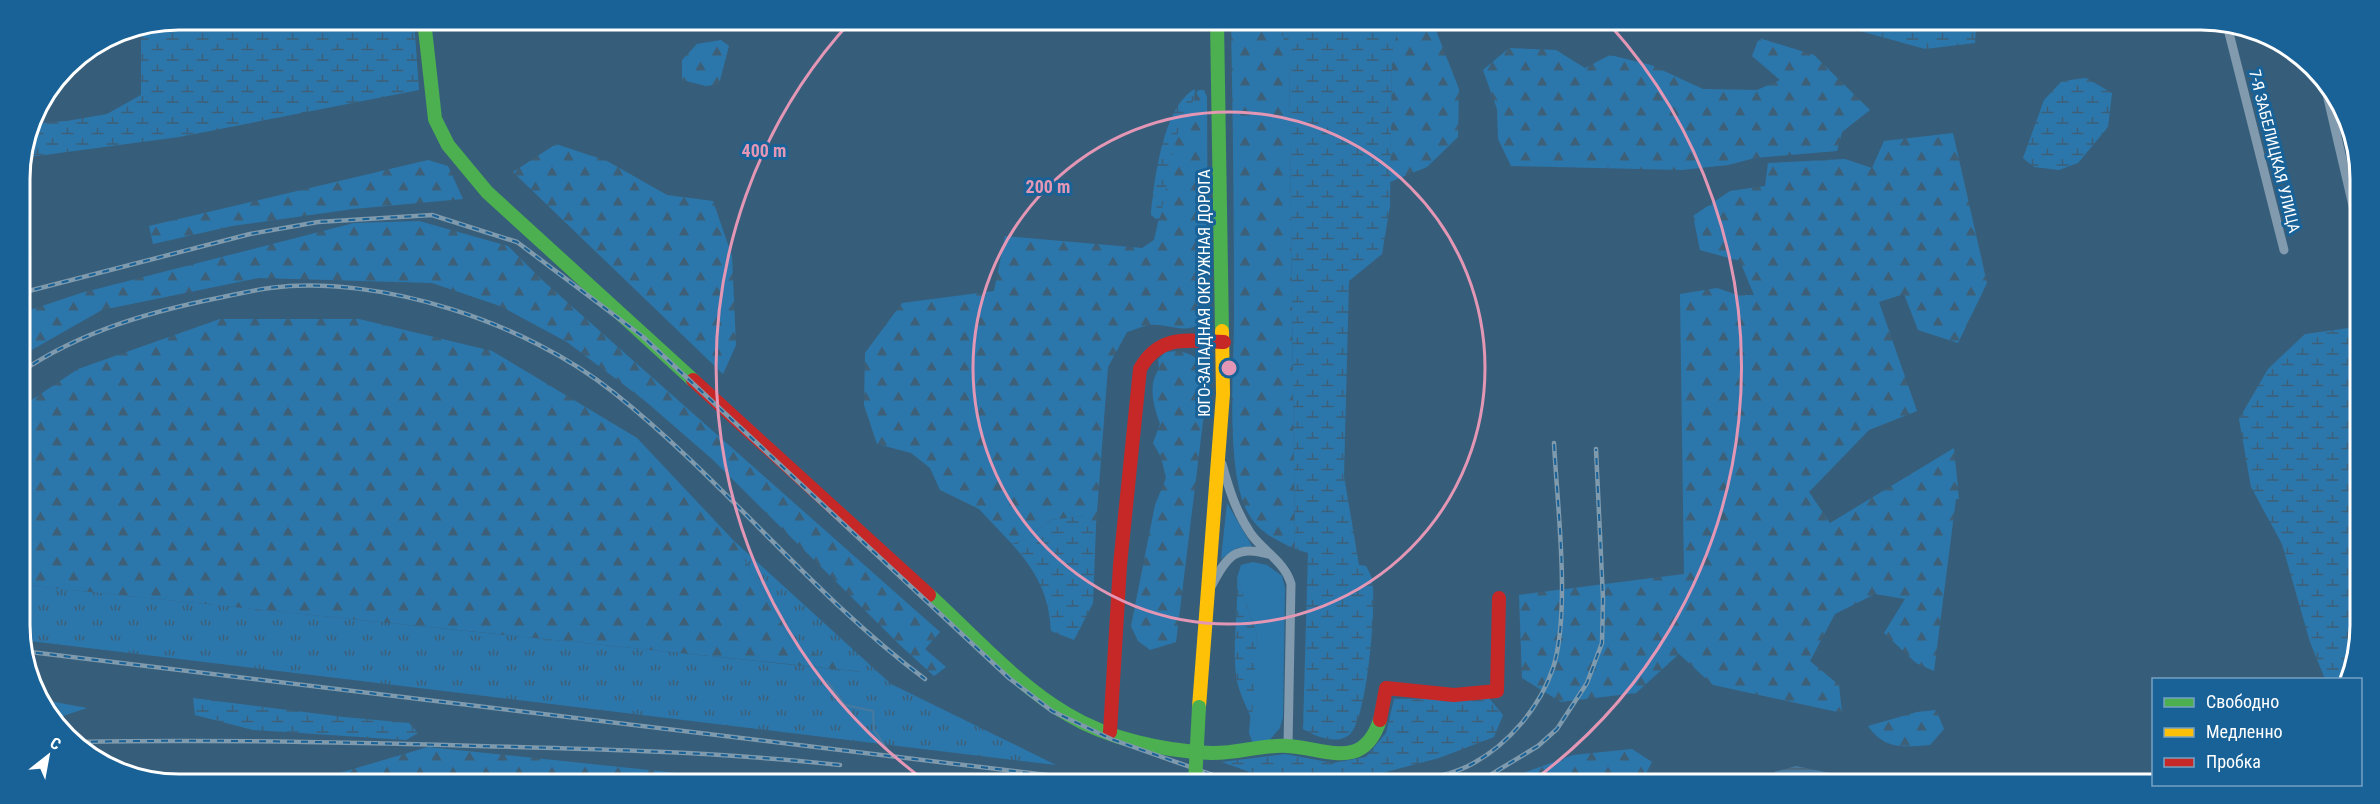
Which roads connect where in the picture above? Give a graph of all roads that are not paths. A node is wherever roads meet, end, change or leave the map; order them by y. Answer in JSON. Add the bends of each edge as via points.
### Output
{"nodes":[{"id":1,"x":425,"y":30,"type":"edge"},
{"id":2,"x":1217,"y":30,"type":"edge"},
{"id":3,"x":2229,"y":33,"type":"edge"},
{"id":4,"x":2329,"y":102,"type":"edge"},
{"id":5,"x":2350,"y":193,"type":"edge"},
{"id":6,"x":2284,"y":250,"type":"dead end"},
{"id":7,"x":1224,"y":342,"type":"junction"},
{"id":8,"x":1219,"y":453,"type":"junction"},
{"id":9,"x":1269,"y":555,"type":"junction"},
{"id":10,"x":1207,"y":595,"type":"junction"},
{"id":11,"x":1499,"y":598,"type":"dead end"},
{"id":12,"x":1110,"y":732,"type":"junction"},
{"id":13,"x":1288,"y":746,"type":"junction"},
{"id":14,"x":1195,"y":774,"type":"edge"}],
"edges":[{"from":1,"to":12,"type":"main road","via":[[435,119],[448,145],[487,192],[1031,688],[1070,716]]},
{"from":2,"to":7,"type":"main road","name":"ЮГО-ЗАПАДНАЯ ОКРУЖНАЯ ДОРОГА"},
{"from":3,"to":6,"type":"street","name":"7-Я ЗАБЕЛИЦКАЯ УЛИЦА"},
{"from":4,"to":5,"type":"street"},
{"from":7,"to":8,"type":"main road","name":"ЮГО-ЗАПАДНАЯ ОКРУЖНАЯ ДОРОГА"},
{"from":7,"to":12,"type":"main road","via":[[1160,344],[1148,353],[1140,369],[1120,565]]},
{"from":8,"to":9,"type":"street","via":[[1237,510]]},
{"from":8,"to":10,"type":"main road","name":"ЮГО-ЗАПАДНАЯ ОКРУЖНАЯ ДОРОГА"},
{"from":9,"to":10,"type":"street","via":[[1250,550],[1231,556]]},
{"from":9,"to":13,"type":"street","via":[[1287,572],[1292,593]]},
{"from":10,"to":14,"type":"main road","name":"ЮГО-ЗАПАДНАЯ ОКРУЖНАЯ ДОРОГА","bridge":true},
{"from":11,"to":13,"type":"main road","via":[[1497,691],[1454,695],[1386,688],[1378,731],[1359,750],[1332,755]]},
{"from":12,"to":13,"type":"main road","via":[[1151,743],[1217,752]]}]}
